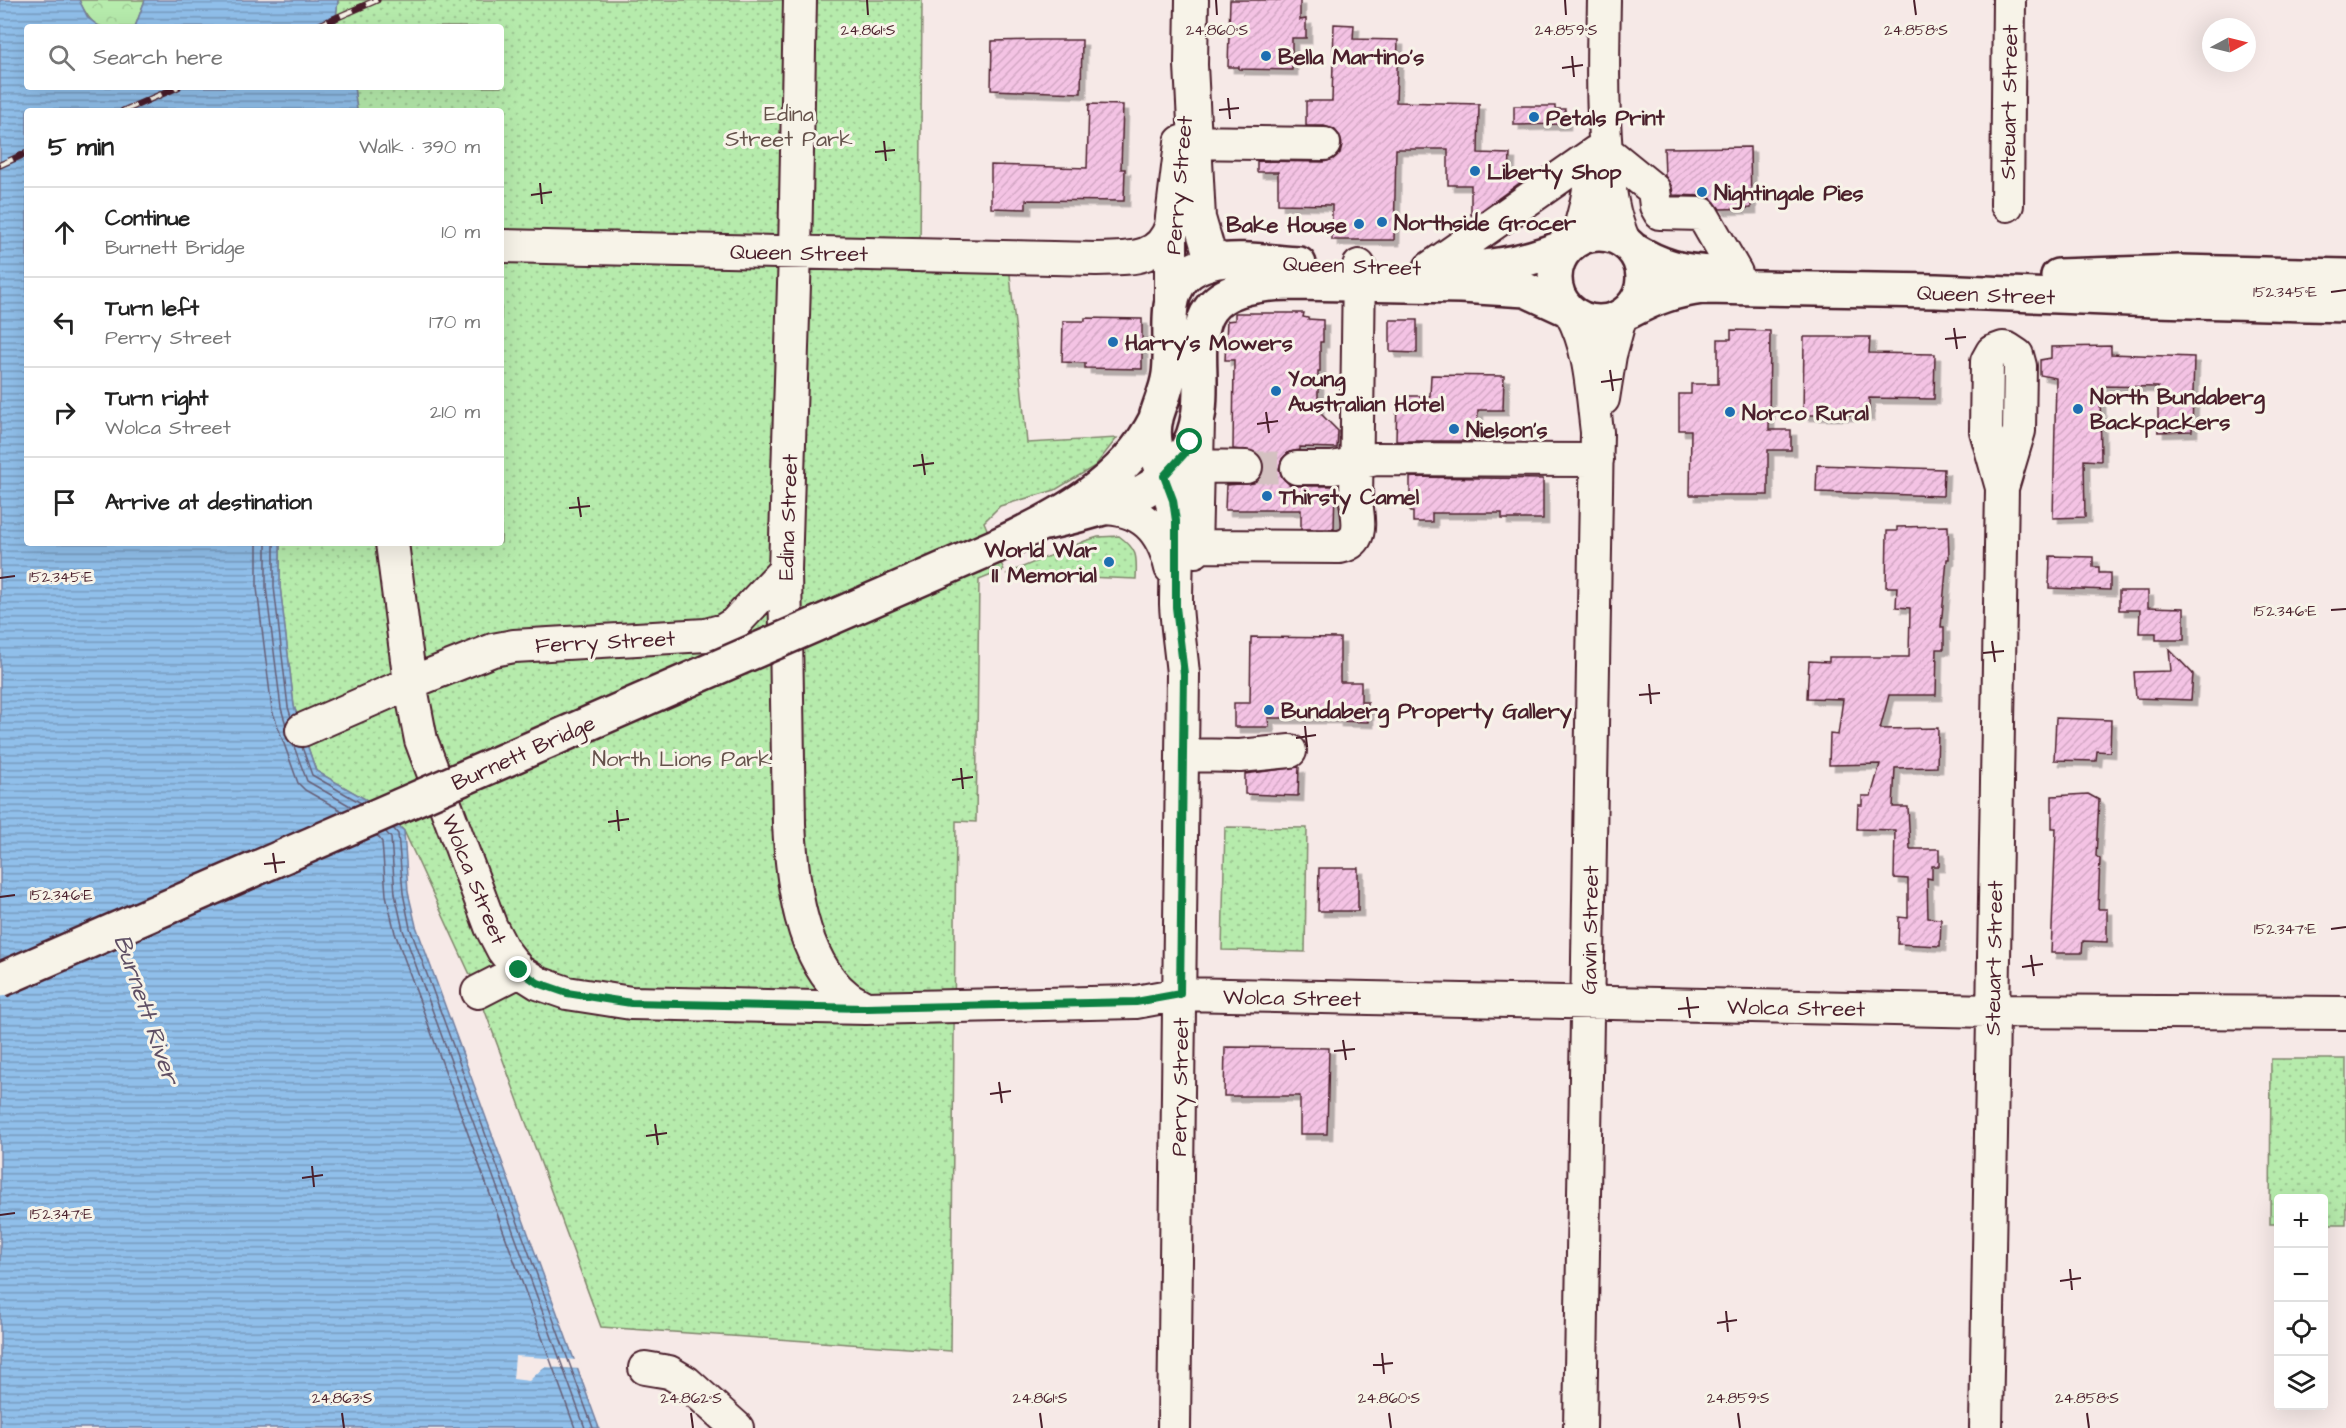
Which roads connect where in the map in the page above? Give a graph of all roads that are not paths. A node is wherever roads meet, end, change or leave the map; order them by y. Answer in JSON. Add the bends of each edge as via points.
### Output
{"nodes":[{"id":1,"x":800,"y":0,"type":"edge"},
{"id":2,"x":1192,"y":0,"type":"edge"},
{"id":3,"x":1604,"y":0,"type":"edge"},
{"id":4,"x":2009,"y":0,"type":"edge"},
{"id":5,"x":1187,"y":142,"type":"junction"},
{"id":6,"x":1324,"y":144,"type":"dead end"},
{"id":7,"x":1601,"y":152,"type":"junction"},
{"id":8,"x":2007,"y":205,"type":"dead end"},
{"id":9,"x":1172,"y":226,"type":"junction"},
{"id":10,"x":1573,"y":243,"type":"junction"},
{"id":11,"x":504,"y":246,"type":"edge"},
{"id":12,"x":1629,"y":246,"type":"junction"},
{"id":13,"x":795,"y":252,"type":"junction"},
{"id":14,"x":1096,"y":260,"type":"junction"},
{"id":15,"x":1222,"y":260,"type":"junction"},
{"id":16,"x":1430,"y":268,"type":"junction"},
{"id":17,"x":1736,"y":273,"type":"junction"},
{"id":18,"x":1358,"y":275,"type":"junction"},
{"id":19,"x":2346,"y":276,"type":"edge"},
{"id":20,"x":2346,"y":305,"type":"edge"},
{"id":21,"x":1568,"y":310,"type":"junction"},
{"id":22,"x":1625,"y":314,"type":"junction"},
{"id":23,"x":1178,"y":326,"type":"junction"},
{"id":24,"x":1156,"y":419,"type":"junction"},
{"id":25,"x":1198,"y":420,"type":"junction"},
{"id":26,"x":1597,"y":446,"type":"junction"},
{"id":27,"x":1356,"y":463,"type":"junction"},
{"id":28,"x":1198,"y":466,"type":"junction"},
{"id":29,"x":1246,"y":467,"type":"tunnel mouth"},
{"id":30,"x":1297,"y":468,"type":"tunnel mouth"},
{"id":31,"x":1164,"y":476,"type":"junction"},
{"id":32,"x":2002,"y":488,"type":"dead end"},
{"id":33,"x":1101,"y":508,"type":"junction"},
{"id":34,"x":1046,"y":523,"type":"junction"},
{"id":35,"x":392,"y":546,"type":"edge"},
{"id":36,"x":1195,"y":546,"type":"junction"},
{"id":37,"x":785,"y":570,"type":"junction"},
{"id":38,"x":1176,"y":607,"type":"junction"},
{"id":39,"x":746,"y":613,"type":"junction"},
{"id":40,"x":403,"y":630,"type":"junction"},
{"id":41,"x":786,"y":631,"type":"junction"},
{"id":42,"x":461,"y":663,"type":"junction"},
{"id":43,"x":1184,"y":674,"type":"junction"},
{"id":44,"x":410,"y":683,"type":"junction"},
{"id":45,"x":302,"y":730,"type":"dead end"},
{"id":46,"x":1290,"y":751,"type":"dead end"},
{"id":47,"x":1183,"y":755,"type":"junction"},
{"id":48,"x":810,"y":941,"type":"junction"},
{"id":49,"x":519,"y":970,"type":"junction"},
{"id":50,"x":0,"y":980,"type":"edge"},
{"id":51,"x":478,"y":992,"type":"dead end"},
{"id":52,"x":1180,"y":994,"type":"junction"},
{"id":53,"x":1588,"y":1003,"type":"junction"},
{"id":54,"x":765,"y":1005,"type":"junction"},
{"id":55,"x":866,"y":1008,"type":"junction"},
{"id":56,"x":1992,"y":1011,"type":"junction"},
{"id":57,"x":2346,"y":1013,"type":"edge"},
{"id":58,"x":645,"y":1368,"type":"dead end"},
{"id":59,"x":737,"y":1428,"type":"edge"},
{"id":60,"x":1174,"y":1428,"type":"edge"},
{"id":61,"x":1580,"y":1428,"type":"edge"},
{"id":62,"x":1986,"y":1428,"type":"edge"}],
"edges":[{"from":1,"to":13,"type":"street","name":"Edina Street"},
{"from":2,"to":5,"type":"street","name":"Perry Street"},
{"from":3,"to":7,"type":"street"},
{"from":4,"to":8,"type":"street","name":"Steuart Street"},
{"from":5,"to":6,"type":"street"},
{"from":5,"to":9,"type":"street","name":"Perry Street"},
{"from":5,"to":15,"type":"street","name":"Perry Street","via":[[1203,237],[1212,255]]},
{"from":7,"to":10,"type":"street"},
{"from":7,"to":12,"type":"street","via":[[1611,206]]},
{"from":7,"to":16,"type":"street"},
{"from":7,"to":17,"type":"street","via":[[1654,190],[1660,213],[1698,213],[1704,217]]},
{"from":9,"to":14,"type":"street","name":"Queen Street","via":[[1164,243],[1149,253]]},
{"from":9,"to":23,"type":"street","name":"Perry Street"},
{"from":10,"to":12,"type":"main road","via":[[1601,234]]},
{"from":10,"to":16,"type":"main road","name":"Queen Street","via":[[1531,260],[1481,268]]},
{"from":10,"to":21,"type":"main road","via":[[1560,256],[1555,269],[1558,296]]},
{"from":11,"to":13,"type":"street","name":"Queen Street"},
{"from":12,"to":17,"type":"main road","name":"Queen Street","via":[[1671,268]]},
{"from":12,"to":22,"type":"main road","via":[[1639,261],[1642,287],[1638,300]]},
{"from":13,"to":14,"type":"street","name":"Queen Street"},
{"from":13,"to":37,"type":"street","name":"Edina Street"},
{"from":14,"to":23,"type":"street","name":"Queen Street","via":[[1128,268],[1154,282],[1165,295]]},
{"from":15,"to":18,"type":"main road","name":"Queen Street"},
{"from":15,"to":23,"type":"main road","name":"Queen Street","via":[[1204,263],[1187,274],[1175,293]]},
{"from":16,"to":18,"type":"main road","name":"Queen Street"},
{"from":17,"to":19,"type":"main road","name":"Queen Street","via":[[1950,277],[2180,272]]},
{"from":18,"to":21,"type":"main road","name":"Queen Street","via":[[1526,290]]},
{"from":18,"to":23,"type":"main road","name":"Queen Street","via":[[1240,289],[1212,307],[1201,327]]},
{"from":18,"to":27,"type":"street"},
{"from":20,"to":22,"type":"main road","name":"Queen Street","via":[[1703,287],[1654,297]]},
{"from":21,"to":22,"type":"main road","via":[[1595,323]]},
{"from":21,"to":26,"type":"street","name":"Gavin Street","via":[[1581,330],[1587,354]]},
{"from":22,"to":26,"type":"street","name":"Gavin Street","via":[[1610,355]]},
{"from":23,"to":24,"type":"main road","name":"Perry Street"},
{"from":23,"to":25,"type":"main road","name":"Perry Street"},
{"from":24,"to":31,"type":"main road","name":"Perry Street","via":[[1156,450]]},
{"from":24,"to":34,"type":"main road","name":"Burnett Bridge","via":[[1137,452],[1114,476]]},
{"from":25,"to":28,"type":"street","name":"Perry Street"},
{"from":25,"to":31,"type":"main road","name":"Burnett Bridge","via":[[1184,454]]},
{"from":26,"to":27,"type":"street"},
{"from":26,"to":53,"type":"street","name":"Gavin Street"},
{"from":27,"to":30,"type":"street","via":[[1333,468]]},
{"from":27,"to":36,"type":"street","via":[[1360,526],[1346,546]]},
{"from":28,"to":29,"type":"street"},
{"from":28,"to":36,"type":"street","name":"Perry Street"},
{"from":31,"to":33,"type":"main road","name":"Burnett Bridge","via":[[1147,489]]},
{"from":31,"to":38,"type":"street","name":"Perry Street","via":[[1176,521]]},
{"from":32,"to":56,"type":"street","name":"Steuart Street"},
{"from":33,"to":34,"type":"main road","name":"Burnett Bridge"},
{"from":33,"to":38,"type":"street","via":[[1123,510],[1155,529],[1167,553]]},
{"from":34,"to":50,"type":"main road","name":"Burnett Bridge","bridge":true},
{"from":35,"to":40,"type":"street"},
{"from":36,"to":43,"type":"street","name":"Perry Street","via":[[1194,606]]},
{"from":37,"to":39,"type":"street","name":"Ferry Street"},
{"from":37,"to":41,"type":"street","name":"Edina Street"},
{"from":38,"to":43,"type":"street","name":"Perry Street"},
{"from":39,"to":41,"type":"street","name":"Ferry Street","via":[[763,603],[776,606]]},
{"from":39,"to":42,"type":"street","name":"Ferry Street","via":[[724,630],[706,635],[514,646]]},
{"from":40,"to":42,"type":"street","name":"Ferry Street","via":[[408,645],[423,662],[434,666]]},
{"from":40,"to":44,"type":"street"},
{"from":41,"to":48,"type":"street","name":"Edina Street","via":[[788,813],[792,864]]},
{"from":42,"to":44,"type":"street","name":"Ferry Street"},
{"from":43,"to":47,"type":"street","name":"Perry Street"},
{"from":44,"to":45,"type":"street","name":"Ferry Street"},
{"from":44,"to":49,"type":"street","name":"Wolca Street","via":[[421,740],[491,927]]},
{"from":46,"to":47,"type":"street","via":[[1240,756]]},
{"from":47,"to":52,"type":"street","name":"Perry Street"},
{"from":48,"to":54,"type":"street","via":[[814,960],[811,984],[796,999]]},
{"from":48,"to":55,"type":"street","name":"Edina Street","via":[[835,986]]},
{"from":49,"to":51,"type":"street"},
{"from":49,"to":54,"type":"street","name":"Wolca Street","via":[[538,983],[598,999]]},
{"from":52,"to":53,"type":"street","name":"Wolca Street"},
{"from":52,"to":55,"type":"street","name":"Wolca Street","via":[[1136,1002]]},
{"from":52,"to":60,"type":"street","name":"Perry Street"},
{"from":53,"to":56,"type":"street","name":"Wolca Street"},
{"from":53,"to":61,"type":"street","name":"Gavin Street"},
{"from":54,"to":55,"type":"street","name":"Wolca Street"},
{"from":56,"to":57,"type":"street","name":"Wolca Street"},
{"from":56,"to":62,"type":"street","name":"Steuart Street"},
{"from":58,"to":59,"type":"street","via":[[669,1372],[686,1382]]}]}
